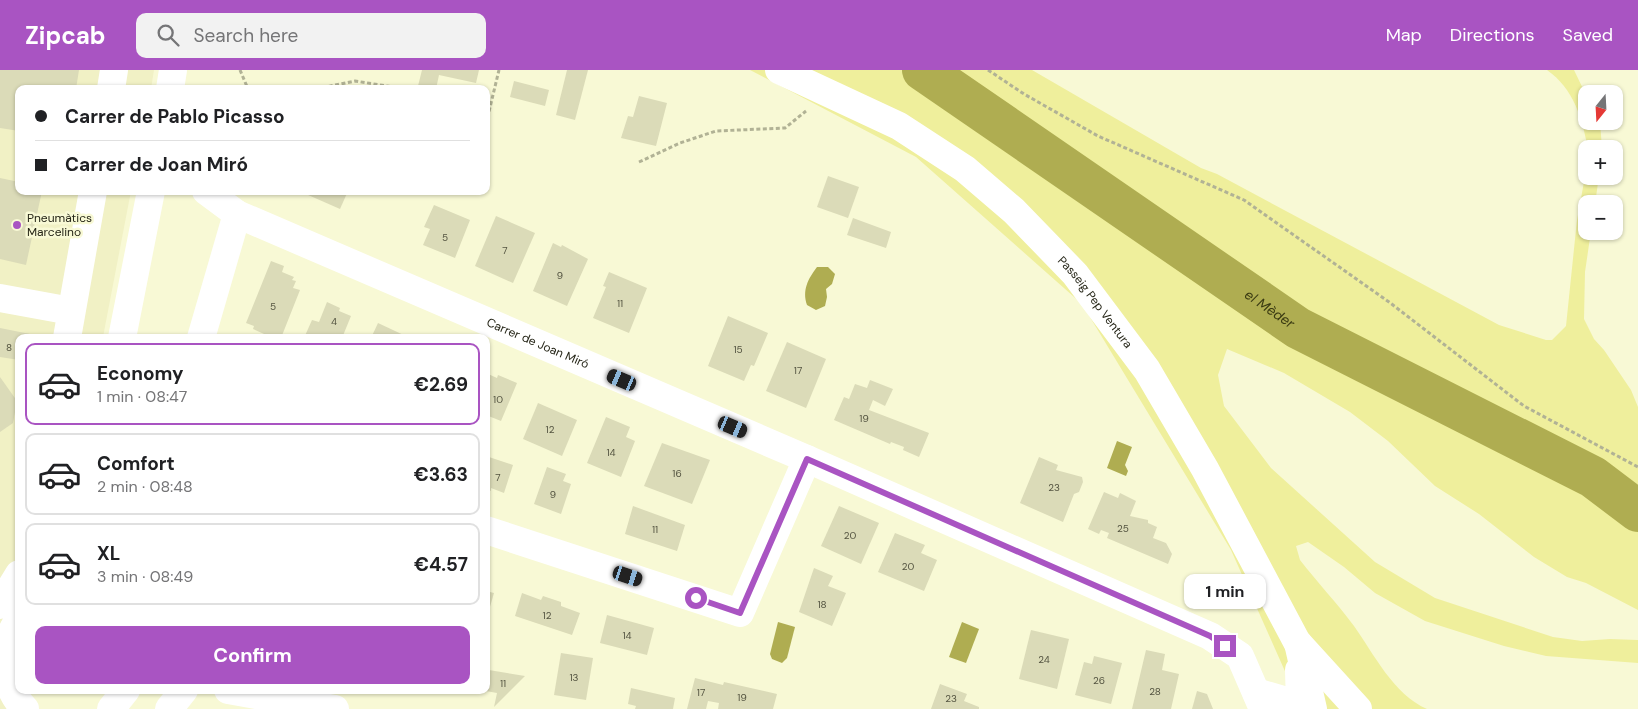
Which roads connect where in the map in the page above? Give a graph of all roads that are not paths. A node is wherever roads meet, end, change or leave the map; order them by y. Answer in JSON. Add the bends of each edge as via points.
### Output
{"nodes":[{"id":1,"x":114,"y":70,"type":"edge"},
{"id":2,"x":173,"y":70,"type":"edge"},
{"id":3,"x":779,"y":70,"type":"edge"},
{"id":4,"x":112,"y":85,"type":"edge"},
{"id":5,"x":171,"y":85,"type":"edge"},
{"id":6,"x":92,"y":195,"type":"edge"},
{"id":7,"x":150,"y":195,"type":"edge"},
{"id":8,"x":211,"y":195,"type":"edge"},
{"id":9,"x":236,"y":214,"type":"junction"},
{"id":10,"x":0,"y":298,"type":"edge"},
{"id":11,"x":71,"y":311,"type":"junction"},
{"id":12,"x":67,"y":334,"type":"edge"},
{"id":13,"x":123,"y":334,"type":"edge"},
{"id":14,"x":202,"y":334,"type":"edge"},
{"id":15,"x":807,"y":459,"type":"junction"},
{"id":16,"x":490,"y":531,"type":"edge"},
{"id":17,"x":15,"y":581,"type":"edge"},
{"id":18,"x":0,"y":605,"type":"edge"},
{"id":19,"x":10,"y":627,"type":"edge"},
{"id":20,"x":1297,"y":642,"type":"junction"},
{"id":21,"x":4,"y":681,"type":"edge"},
{"id":22,"x":181,"y":694,"type":"edge"},
{"id":23,"x":251,"y":694,"type":"edge"},
{"id":24,"x":1260,"y":701,"type":"edge"},
{"id":25,"x":25,"y":709,"type":"edge"},
{"id":26,"x":169,"y":709,"type":"edge"},
{"id":27,"x":335,"y":709,"type":"edge"},
{"id":28,"x":1313,"y":709,"type":"edge"},
{"id":29,"x":1358,"y":709,"type":"edge"}],
"edges":[{"from":1,"to":4,"type":"street"},
{"from":2,"to":5,"type":"street"},
{"from":3,"to":20,"type":"street","name":"Passeig Pep Ventura","via":[[899,126],[965,169],[1014,211],[1075,274],[1147,370]]},
{"from":6,"to":11,"type":"street"},
{"from":7,"to":13,"type":"street"},
{"from":8,"to":9,"type":"street","name":"Carrer de Joan Miró"},
{"from":9,"to":14,"type":"street"},
{"from":9,"to":15,"type":"street","name":"Carrer de Joan Miró"},
{"from":10,"to":11,"type":"street"},
{"from":11,"to":12,"type":"street"},
{"from":15,"to":16,"type":"street","via":[[740,613]]},
{"from":15,"to":24,"type":"street","name":"Carrer de Joan Miró","via":[[1210,636],[1240,656]]},
{"from":17,"to":18,"type":"street"},
{"from":19,"to":21,"type":"street","via":[[3,656]]},
{"from":20,"to":24,"type":"street","name":"Carrer de Joan Miró","via":[[1300,705]]},
{"from":20,"to":28,"type":"street","name":"Passeig Pep Ventura"},
{"from":20,"to":29,"type":"street","name":"Passeig Pep Ventura"},
{"from":21,"to":25,"type":"street"},
{"from":22,"to":26,"type":"street"},
{"from":23,"to":27,"type":"street"}]}
